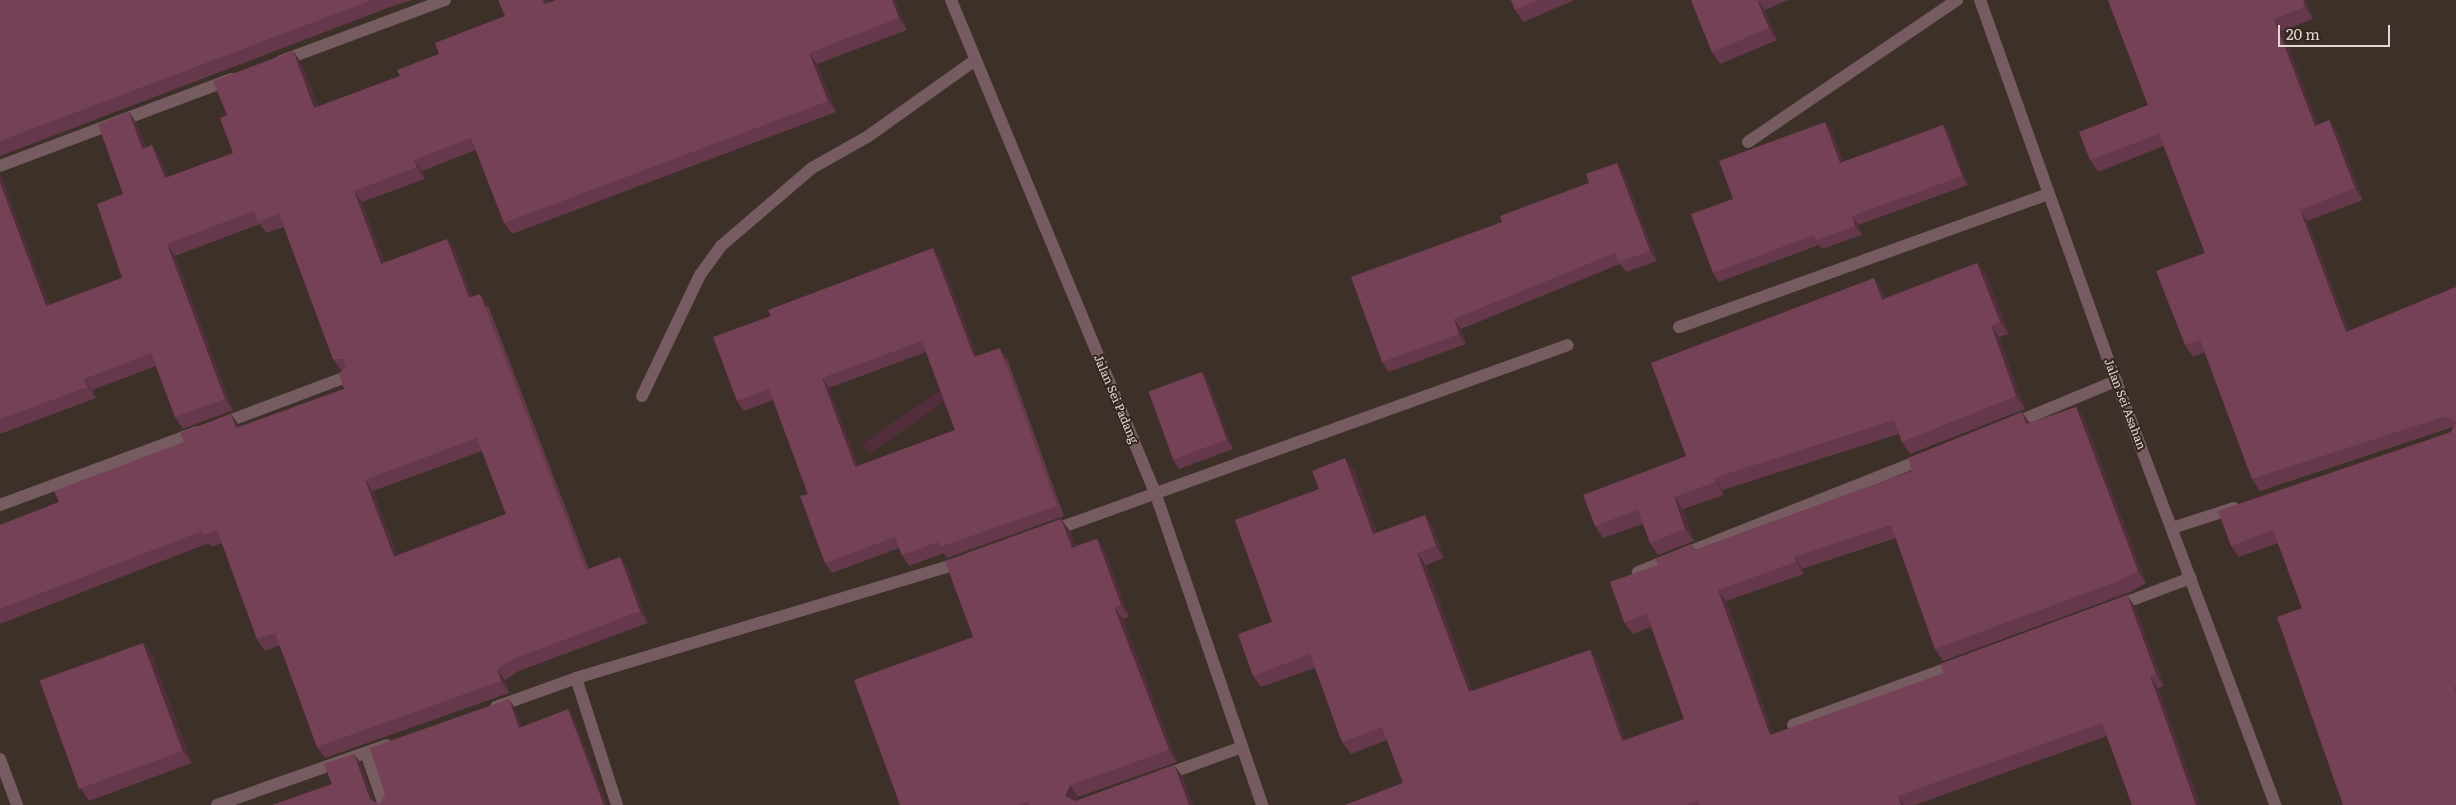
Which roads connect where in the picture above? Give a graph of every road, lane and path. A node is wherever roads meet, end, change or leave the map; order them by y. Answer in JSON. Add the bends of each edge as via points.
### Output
{"nodes":[{"id":1,"x":445,"y":0,"type":"edge"},
{"id":2,"x":951,"y":0,"type":"edge"},
{"id":3,"x":1957,"y":0,"type":"edge"},
{"id":4,"x":1980,"y":0,"type":"edge"},
{"id":5,"x":974,"y":61,"type":"junction"},
{"id":6,"x":269,"y":66,"type":"edge"},
{"id":7,"x":241,"y":76,"type":"edge"},
{"id":8,"x":1748,"y":142,"type":"dead end"},
{"id":9,"x":0,"y":166,"type":"edge"},
{"id":10,"x":2049,"y":194,"type":"junction"},
{"id":11,"x":1679,"y":327,"type":"dead end"},
{"id":12,"x":1568,"y":345,"type":"dead end"},
{"id":13,"x":346,"y":378,"type":"edge"},
{"id":14,"x":2116,"y":381,"type":"junction"},
{"id":15,"x":642,"y":396,"type":"dead end"},
{"id":16,"x":1999,"y":429,"type":"edge"},
{"id":17,"x":1944,"y":451,"type":"edge"},
{"id":18,"x":1156,"y":495,"type":"junction"},
{"id":19,"x":2248,"y":503,"type":"edge"},
{"id":20,"x":0,"y":505,"type":"edge"},
{"id":21,"x":2172,"y":528,"type":"junction"},
{"id":22,"x":1035,"y":537,"type":"edge"},
{"id":23,"x":979,"y":556,"type":"edge"},
{"id":24,"x":1638,"y":572,"type":"edge"},
{"id":25,"x":2191,"y":578,"type":"junction"},
{"id":26,"x":2100,"y":612,"type":"edge"},
{"id":27,"x":1974,"y":658,"type":"edge"},
{"id":28,"x":576,"y":678,"type":"junction"},
{"id":29,"x":484,"y":711,"type":"edge"},
{"id":30,"x":1793,"y":725,"type":"edge"},
{"id":31,"x":402,"y":740,"type":"edge"},
{"id":32,"x":1242,"y":747,"type":"junction"},
{"id":33,"x":366,"y":752,"type":"junction"},
{"id":34,"x":0,"y":759,"type":"edge"},
{"id":35,"x":1145,"y":782,"type":"edge"},
{"id":36,"x":17,"y":805,"type":"edge"},
{"id":37,"x":217,"y":805,"type":"edge"},
{"id":38,"x":384,"y":805,"type":"edge"},
{"id":39,"x":617,"y":805,"type":"edge"},
{"id":40,"x":1262,"y":805,"type":"edge"},
{"id":41,"x":2276,"y":805,"type":"edge"}],
"edges":[{"from":1,"to":6,"type":"street"},
{"from":2,"to":5,"type":"street","name":"Jalan Sei Padang"},
{"from":3,"to":8,"type":"street"},
{"from":4,"to":10,"type":"street","name":"Jalan Sei Asahan"},
{"from":5,"to":15,"type":"street","via":[[867,137],[812,168],[721,246],[700,275]]},
{"from":5,"to":18,"type":"street","name":"Jalan Sei Padang"},
{"from":7,"to":9,"type":"street"},
{"from":10,"to":11,"type":"street"},
{"from":10,"to":14,"type":"street","name":"Jalan Sei Asahan"},
{"from":12,"to":18,"type":"street"},
{"from":13,"to":20,"type":"street"},
{"from":14,"to":16,"type":"street"},
{"from":14,"to":21,"type":"street","name":"Jalan Sei Asahan"},
{"from":17,"to":24,"type":"street"},
{"from":18,"to":22,"type":"street"},
{"from":18,"to":32,"type":"street","name":"Jalan Sei Padang"},
{"from":19,"to":21,"type":"street"},
{"from":21,"to":25,"type":"street","name":"Jalan Sei Asahan"},
{"from":23,"to":28,"type":"street","via":[[886,588]]},
{"from":25,"to":26,"type":"street"},
{"from":25,"to":41,"type":"street","name":"Jalan Sei Asahan"},
{"from":27,"to":30,"type":"street"},
{"from":28,"to":29,"type":"street"},
{"from":28,"to":39,"type":"street"},
{"from":31,"to":33,"type":"street"},
{"from":32,"to":35,"type":"street"},
{"from":32,"to":40,"type":"street","name":"Jalan Sei Padang"},
{"from":33,"to":37,"type":"street"},
{"from":33,"to":38,"type":"street"},
{"from":34,"to":36,"type":"street"}]}
